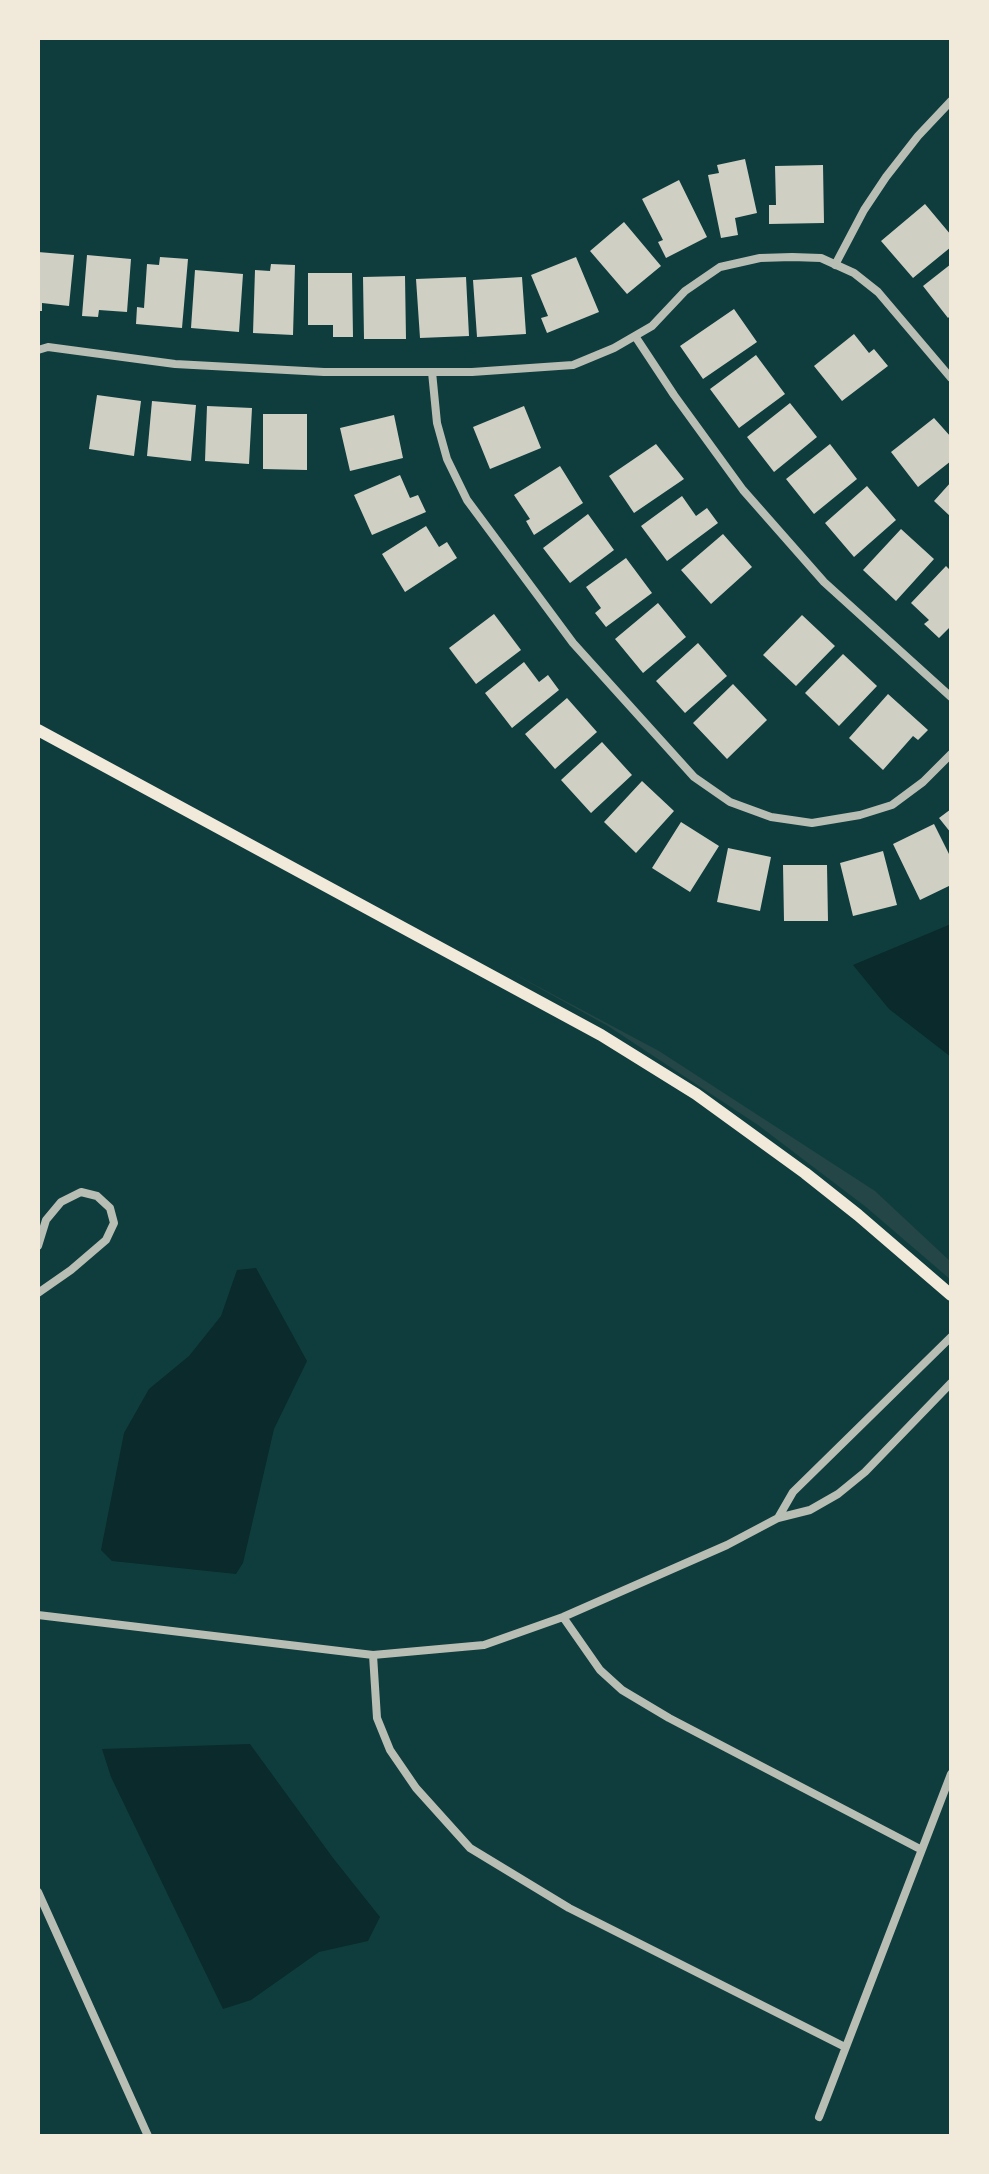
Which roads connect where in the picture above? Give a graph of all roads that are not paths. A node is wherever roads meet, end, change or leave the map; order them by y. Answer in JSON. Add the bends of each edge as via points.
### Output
{"nodes":[{"id":1,"x":951,"y":101,"type":"edge"},
{"id":2,"x":835,"y":265,"type":"junction"},
{"id":3,"x":635,"y":336,"type":"junction"},
{"id":4,"x":38,"y":350,"type":"edge"},
{"id":5,"x":432,"y":372,"type":"junction"},
{"id":6,"x":951,"y":378,"type":"edge"},
{"id":7,"x":951,"y":697,"type":"edge"},
{"id":8,"x":38,"y":730,"type":"edge"},
{"id":9,"x":951,"y":754,"type":"edge"},
{"id":10,"x":38,"y":1246,"type":"edge"},
{"id":11,"x":38,"y":1293,"type":"edge"},
{"id":12,"x":951,"y":1295,"type":"edge"},
{"id":13,"x":951,"y":1337,"type":"edge"},
{"id":14,"x":951,"y":1383,"type":"edge"},
{"id":15,"x":778,"y":1518,"type":"junction"},
{"id":16,"x":38,"y":1615,"type":"edge"},
{"id":17,"x":563,"y":1617,"type":"junction"},
{"id":18,"x":373,"y":1655,"type":"junction"},
{"id":19,"x":951,"y":1774,"type":"edge"},
{"id":20,"x":920,"y":1849,"type":"junction"},
{"id":21,"x":38,"y":1892,"type":"edge"},
{"id":22,"x":845,"y":2047,"type":"junction"},
{"id":23,"x":819,"y":2117,"type":"dead end"},
{"id":24,"x":148,"y":2136,"type":"edge"}],
"edges":[{"from":1,"to":2,"type":"street","via":[[886,177]]},
{"from":2,"to":3,"type":"street","via":[[821,258],[792,257],[720,267]]},
{"from":2,"to":6,"type":"street","via":[[878,292]]},
{"from":3,"to":5,"type":"street","via":[[573,365]]},
{"from":3,"to":7,"type":"street","via":[[743,490],[824,582]]},
{"from":4,"to":5,"type":"street","via":[[48,347],[175,364]]},
{"from":5,"to":9,"type":"street","via":[[437,423],[467,500],[573,643],[694,777],[730,802],[771,817],[812,823],[892,805]]},
{"from":8,"to":12,"type":"main road","via":[[601,1035],[696,1094],[805,1173]]},
{"from":10,"to":11,"type":"street","via":[[46,1220],[61,1202],[81,1192],[97,1196],[110,1208],[114,1223],[106,1240]]},
{"from":13,"to":15,"type":"street","via":[[793,1492]]},
{"from":14,"to":15,"type":"street","via":[[838,1494],[810,1510]]},
{"from":15,"to":17,"type":"street"},
{"from":16,"to":18,"type":"street"},
{"from":17,"to":18,"type":"street","via":[[484,1645]]},
{"from":17,"to":20,"type":"street","via":[[600,1670],[622,1690]]},
{"from":18,"to":22,"type":"street","via":[[377,1718],[390,1750],[470,1848],[569,1908]]},
{"from":19,"to":20,"type":"street"},
{"from":20,"to":22,"type":"street"},
{"from":21,"to":24,"type":"street"},
{"from":22,"to":23,"type":"street"}]}
